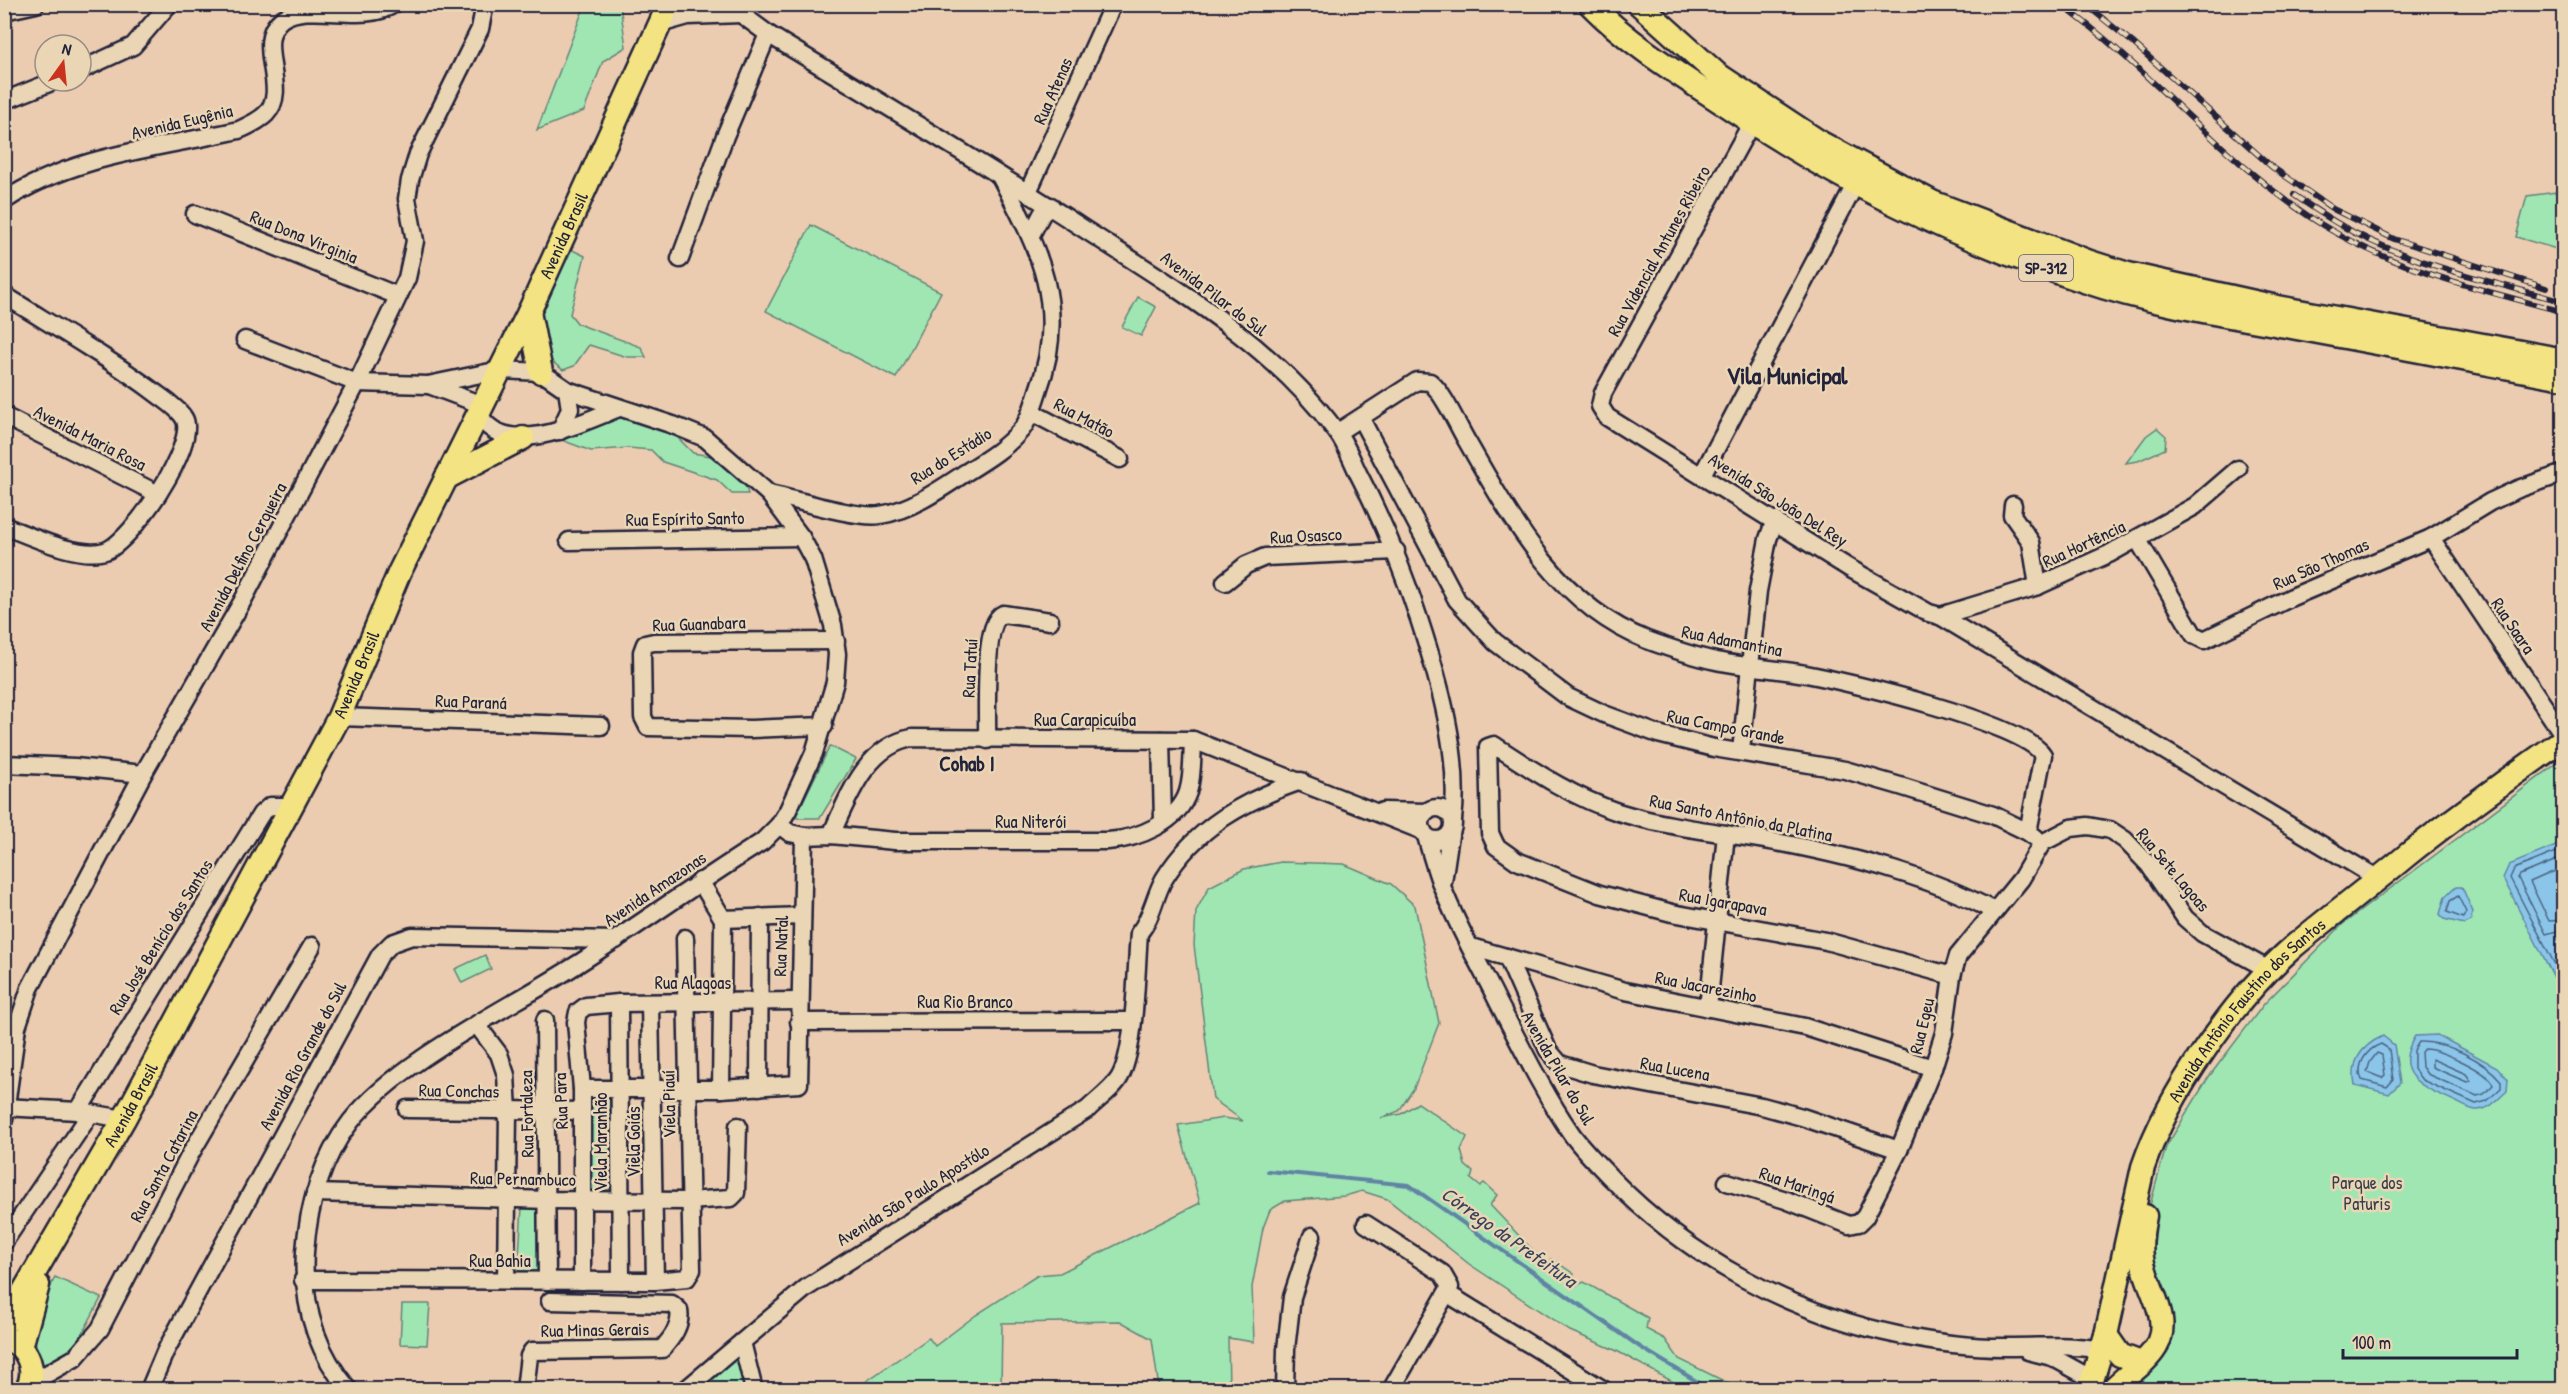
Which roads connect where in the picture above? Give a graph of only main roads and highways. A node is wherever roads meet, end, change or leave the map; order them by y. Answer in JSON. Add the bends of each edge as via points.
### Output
{"nodes":[{"id":1,"x":1590,"y":4,"type":"edge"},
{"id":2,"x":1639,"y":4,"type":"edge"},
{"id":3,"x":664,"y":14,"type":"edge"},
{"id":4,"x":1757,"y":114,"type":"junction"},
{"id":5,"x":529,"y":312,"type":"junction"},
{"id":6,"x":2564,"y":360,"type":"edge"},
{"id":7,"x":541,"y":372,"type":"road end"},
{"id":8,"x":2564,"y":378,"type":"edge"},
{"id":9,"x":523,"y":438,"type":"road end"},
{"id":10,"x":446,"y":478,"type":"junction"},
{"id":11,"x":2564,"y":738,"type":"edge"},
{"id":12,"x":2564,"y":755,"type":"edge"},
{"id":13,"x":47,"y":1255,"type":"junction"},
{"id":14,"x":2114,"y":1297,"type":"junction"},
{"id":15,"x":2156,"y":1298,"type":"junction"},
{"id":16,"x":4,"y":1324,"type":"edge"},
{"id":17,"x":2104,"y":1342,"type":"junction"},
{"id":18,"x":13,"y":1343,"type":"edge"},
{"id":19,"x":2141,"y":1363,"type":"junction"},
{"id":20,"x":2098,"y":1386,"type":"edge"},
{"id":21,"x":27,"y":1387,"type":"edge"}],
"edges":[{"from":1,"to":4,"type":"main road","number":"SP-312","via":[[1611,25]]},
{"from":2,"to":4,"type":"main road","number":"SP-312"},
{"from":3,"to":5,"type":"main road","name":"Avenida Brasil"},
{"from":4,"to":6,"type":"main road","number":"SP-312","via":[[1932,202],[2128,274],[2277,307]]},
{"from":4,"to":8,"type":"main road","number":"SP-312","via":[[1811,160],[1981,242],[2085,282],[2162,303]]},
{"from":5,"to":7,"type":"main road"},
{"from":5,"to":10,"type":"main road","name":"Avenida Brasil"},
{"from":9,"to":10,"type":"main road"},
{"from":10,"to":13,"type":"main road","name":"Avenida Brasil","via":[[399,573],[339,717]]},
{"from":11,"to":14,"type":"main road","name":"Avenida Antônio Faustino dos Santos","via":[[2439,829],[2269,970],[2200,1058],[2151,1143]]},
{"from":12,"to":15,"type":"main road","name":"Avenida Antônio Faustino dos Santos","via":[[2385,888],[2286,973],[2241,1024],[2172,1131],[2155,1171],[2141,1235],[2142,1260]]},
{"from":13,"to":16,"type":"main road","name":"Avenida Brasil"},
{"from":13,"to":18,"type":"main road"},
{"from":14,"to":15,"type":"main road","via":[[2140,1292]]},
{"from":14,"to":17,"type":"main road","name":"Avenida Antônio Faustino dos Santos"},
{"from":15,"to":19,"type":"main road","name":"Avenida Antônio Faustino dos Santos","via":[[2162,1324],[2160,1338]]},
{"from":17,"to":19,"type":"main road","via":[[2120,1355]]},
{"from":17,"to":20,"type":"main road","name":"Avenida Antônio Faustino dos Santos"},
{"from":18,"to":21,"type":"main road","via":[[30,1366]]},
{"from":19,"to":20,"type":"main road","name":"Avenida Antônio Faustino dos Santos"}]}
